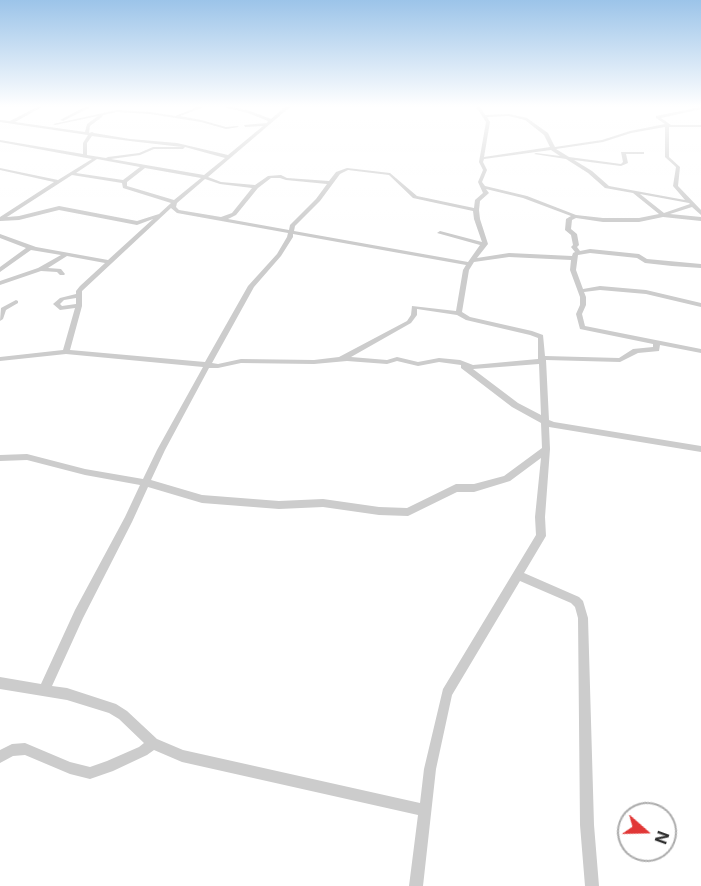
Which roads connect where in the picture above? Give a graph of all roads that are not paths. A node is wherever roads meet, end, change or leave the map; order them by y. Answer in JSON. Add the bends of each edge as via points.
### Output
{"nodes":[{"id":1,"x":39,"y":148,"type":"edge"},
{"id":2,"x":85,"y":148,"type":"edge"},
{"id":3,"x":148,"y":148,"type":"edge"},
{"id":4,"x":189,"y":148,"type":"edge"},
{"id":5,"x":239,"y":148,"type":"edge"},
{"id":6,"x":485,"y":148,"type":"edge"},
{"id":7,"x":550,"y":148,"type":"edge"},
{"id":8,"x":552,"y":148,"type":"edge"},
{"id":9,"x":667,"y":148,"type":"edge"},
{"id":10,"x":527,"y":153,"type":"junction"},
{"id":11,"x":642,"y":153,"type":"dead end"},
{"id":12,"x":85,"y":156,"type":"junction"},
{"id":13,"x":228,"y":157,"type":"junction"},
{"id":14,"x":563,"y":157,"type":"junction"},
{"id":15,"x":484,"y":158,"type":"junction"},
{"id":16,"x":95,"y":159,"type":"junction"},
{"id":17,"x":109,"y":161,"type":"junction"},
{"id":18,"x":144,"y":166,"type":"junction"},
{"id":19,"x":0,"y":169,"type":"edge"},
{"id":20,"x":73,"y":174,"type":"junction"},
{"id":21,"x":205,"y":177,"type":"junction"},
{"id":22,"x":59,"y":182,"type":"junction"},
{"id":23,"x":124,"y":182,"type":"junction"},
{"id":24,"x":331,"y":183,"type":"junction"},
{"id":25,"x":256,"y":187,"type":"junction"},
{"id":26,"x":483,"y":187,"type":"junction"},
{"id":27,"x":635,"y":193,"type":"junction"},
{"id":28,"x":175,"y":202,"type":"junction"},
{"id":29,"x":691,"y":203,"type":"junction"},
{"id":30,"x":476,"y":210,"type":"junction"},
{"id":31,"x":177,"y":211,"type":"junction"},
{"id":32,"x":165,"y":213,"type":"junction"},
{"id":33,"x":701,"y":213,"type":"edge"},
{"id":34,"x":663,"y":215,"type":"junction"},
{"id":35,"x":575,"y":216,"type":"junction"},
{"id":36,"x":0,"y":219,"type":"edge"},
{"id":37,"x":232,"y":219,"type":"junction"},
{"id":38,"x":701,"y":219,"type":"edge"},
{"id":39,"x":292,"y":232,"type":"junction"},
{"id":40,"x":440,"y":233,"type":"dead end"},
{"id":41,"x":0,"y":236,"type":"edge"},
{"id":42,"x":485,"y":244,"type":"junction"},
{"id":43,"x":31,"y":247,"type":"junction"},
{"id":44,"x":67,"y":254,"type":"junction"},
{"id":45,"x":576,"y":256,"type":"junction"},
{"id":46,"x":447,"y":260,"type":"junction"},
{"id":47,"x":111,"y":262,"type":"junction"},
{"id":48,"x":470,"y":262,"type":"junction"},
{"id":49,"x":701,"y":266,"type":"edge"},
{"id":50,"x":39,"y":269,"type":"junction"},
{"id":51,"x":0,"y":270,"type":"edge"},
{"id":52,"x":62,"y":274,"type":"dead end"},
{"id":53,"x":465,"y":275,"type":"junction"},
{"id":54,"x":0,"y":284,"type":"edge"},
{"id":55,"x":580,"y":291,"type":"junction"},
{"id":56,"x":79,"y":295,"type":"junction"},
{"id":57,"x":16,"y":302,"type":"dead end"},
{"id":58,"x":701,"y":305,"type":"edge"},
{"id":59,"x":79,"y":306,"type":"junction"},
{"id":60,"x":459,"y":313,"type":"junction"},
{"id":61,"x":0,"y":319,"type":"edge"},
{"id":62,"x":656,"y":344,"type":"junction"},
{"id":63,"x":701,"y":351,"type":"edge"},
{"id":64,"x":66,"y":352,"type":"junction"},
{"id":65,"x":0,"y":359,"type":"edge"},
{"id":66,"x":339,"y":360,"type":"junction"},
{"id":67,"x":542,"y":360,"type":"junction"},
{"id":68,"x":460,"y":362,"type":"junction"},
{"id":69,"x":207,"y":365,"type":"junction"},
{"id":70,"x":545,"y":422,"type":"junction"},
{"id":71,"x":701,"y":449,"type":"edge"},
{"id":72,"x":545,"y":450,"type":"junction"},
{"id":73,"x":0,"y":458,"type":"edge"},
{"id":74,"x":147,"y":484,"type":"junction"},
{"id":75,"x":518,"y":575,"type":"junction"},
{"id":76,"x":0,"y":683,"type":"edge"},
{"id":77,"x":44,"y":690,"type":"junction"},
{"id":78,"x":153,"y":743,"type":"junction"},
{"id":79,"x":0,"y":757,"type":"edge"},
{"id":80,"x":424,"y":810,"type":"junction"},
{"id":81,"x":416,"y":886,"type":"edge"},
{"id":82,"x":592,"y":886,"type":"edge"}],
"edges":[{"from":1,"to":12,"type":"street"},
{"from":2,"to":12,"type":"street"},
{"from":3,"to":17,"type":"street","via":[[140,154],[108,158]]},
{"from":4,"to":13,"type":"street"},
{"from":5,"to":13,"type":"street"},
{"from":6,"to":15,"type":"street"},
{"from":7,"to":10,"type":"street"},
{"from":8,"to":14,"type":"street"},
{"from":9,"to":29,"type":"street","via":[[667,157],[678,167],[675,186]]},
{"from":10,"to":14,"type":"street"},
{"from":10,"to":15,"type":"street"},
{"from":11,"to":14,"type":"street","via":[[623,153],[626,163],[621,165]]},
{"from":12,"to":16,"type":"street"},
{"from":13,"to":21,"type":"street"},
{"from":14,"to":27,"type":"street","via":[[607,187]]},
{"from":15,"to":26,"type":"street","via":[[480,182]]},
{"from":16,"to":17,"type":"street"},
{"from":16,"to":20,"type":"street"},
{"from":17,"to":18,"type":"street"},
{"from":18,"to":21,"type":"street"},
{"from":18,"to":23,"type":"street"},
{"from":19,"to":22,"type":"street"},
{"from":20,"to":22,"type":"street"},
{"from":20,"to":23,"type":"street"},
{"from":21,"to":25,"type":"street","via":[[220,183]]},
{"from":21,"to":28,"type":"street"},
{"from":22,"to":36,"type":"street"},
{"from":23,"to":28,"type":"street","via":[[132,190]]},
{"from":24,"to":25,"type":"street","via":[[275,176]]},
{"from":24,"to":30,"type":"street","via":[[345,169],[388,174],[418,198]]},
{"from":24,"to":39,"type":"street","via":[[292,226]]},
{"from":25,"to":37,"type":"street"},
{"from":26,"to":30,"type":"street","via":[[486,194],[478,200]]},
{"from":26,"to":35,"type":"street","via":[[525,197]]},
{"from":27,"to":29,"type":"street"},
{"from":27,"to":34,"type":"street"},
{"from":28,"to":31,"type":"street"},
{"from":28,"to":32,"type":"street"},
{"from":29,"to":33,"type":"street"},
{"from":29,"to":34,"type":"street"},
{"from":30,"to":42,"type":"street"},
{"from":31,"to":32,"type":"street"},
{"from":31,"to":37,"type":"street"},
{"from":32,"to":36,"type":"street","via":[[137,223],[59,208]]},
{"from":32,"to":47,"type":"street"},
{"from":34,"to":35,"type":"street","via":[[639,220]]},
{"from":34,"to":38,"type":"street"},
{"from":35,"to":45,"type":"street","via":[[569,219],[568,230],[574,234]]},
{"from":37,"to":39,"type":"street"},
{"from":39,"to":46,"type":"street"},
{"from":39,"to":69,"type":"street","via":[[279,255],[251,286]]},
{"from":40,"to":42,"type":"street"},
{"from":41,"to":43,"type":"street"},
{"from":42,"to":48,"type":"street"},
{"from":43,"to":44,"type":"street"},
{"from":43,"to":51,"type":"street"},
{"from":44,"to":47,"type":"street"},
{"from":44,"to":50,"type":"street"},
{"from":45,"to":48,"type":"street","via":[[509,255]]},
{"from":45,"to":49,"type":"street","via":[[610,252],[639,256],[645,261]]},
{"from":45,"to":55,"type":"street","via":[[573,270]]},
{"from":46,"to":48,"type":"street"},
{"from":46,"to":53,"type":"street"},
{"from":47,"to":56,"type":"street","via":[[82,287]]},
{"from":48,"to":53,"type":"street"},
{"from":50,"to":52,"type":"street","via":[[59,270]]},
{"from":50,"to":54,"type":"street"},
{"from":53,"to":60,"type":"street"},
{"from":55,"to":58,"type":"street","via":[[600,288],[646,292]]},
{"from":55,"to":62,"type":"street","via":[[582,328]]},
{"from":56,"to":59,"type":"street"},
{"from":56,"to":59,"type":"street","via":[[60,299],[56,304],[60,308]]},
{"from":57,"to":61,"type":"street","via":[[3,309]]},
{"from":59,"to":64,"type":"street"},
{"from":60,"to":66,"type":"street","via":[[414,308],[409,322]]},
{"from":60,"to":67,"type":"street","via":[[468,320],[539,336],[543,341]]},
{"from":62,"to":63,"type":"street"},
{"from":62,"to":67,"type":"street","via":[[657,349],[636,351],[620,360]]},
{"from":64,"to":65,"type":"street"},
{"from":64,"to":69,"type":"street"},
{"from":66,"to":68,"type":"street"},
{"from":66,"to":69,"type":"street"},
{"from":67,"to":68,"type":"street","via":[[472,367]]},
{"from":67,"to":70,"type":"street"},
{"from":68,"to":70,"type":"street","via":[[515,405]]},
{"from":69,"to":74,"type":"street"},
{"from":70,"to":71,"type":"street"},
{"from":70,"to":72,"type":"street"},
{"from":72,"to":74,"type":"street","via":[[507,479],[474,488],[456,488],[408,512],[323,503],[202,499]]},
{"from":72,"to":75,"type":"street","via":[[541,536]]},
{"from":73,"to":74,"type":"street","via":[[27,457]]},
{"from":74,"to":77,"type":"street"},
{"from":75,"to":80,"type":"street","via":[[447,693]]},
{"from":75,"to":82,"type":"street","via":[[575,600],[583,618]]},
{"from":76,"to":77,"type":"street"},
{"from":77,"to":78,"type":"street","via":[[111,708]]},
{"from":78,"to":79,"type":"street","via":[[90,773],[25,749],[12,750]]},
{"from":78,"to":80,"type":"street","via":[[204,762]]},
{"from":80,"to":81,"type":"street"}]}
